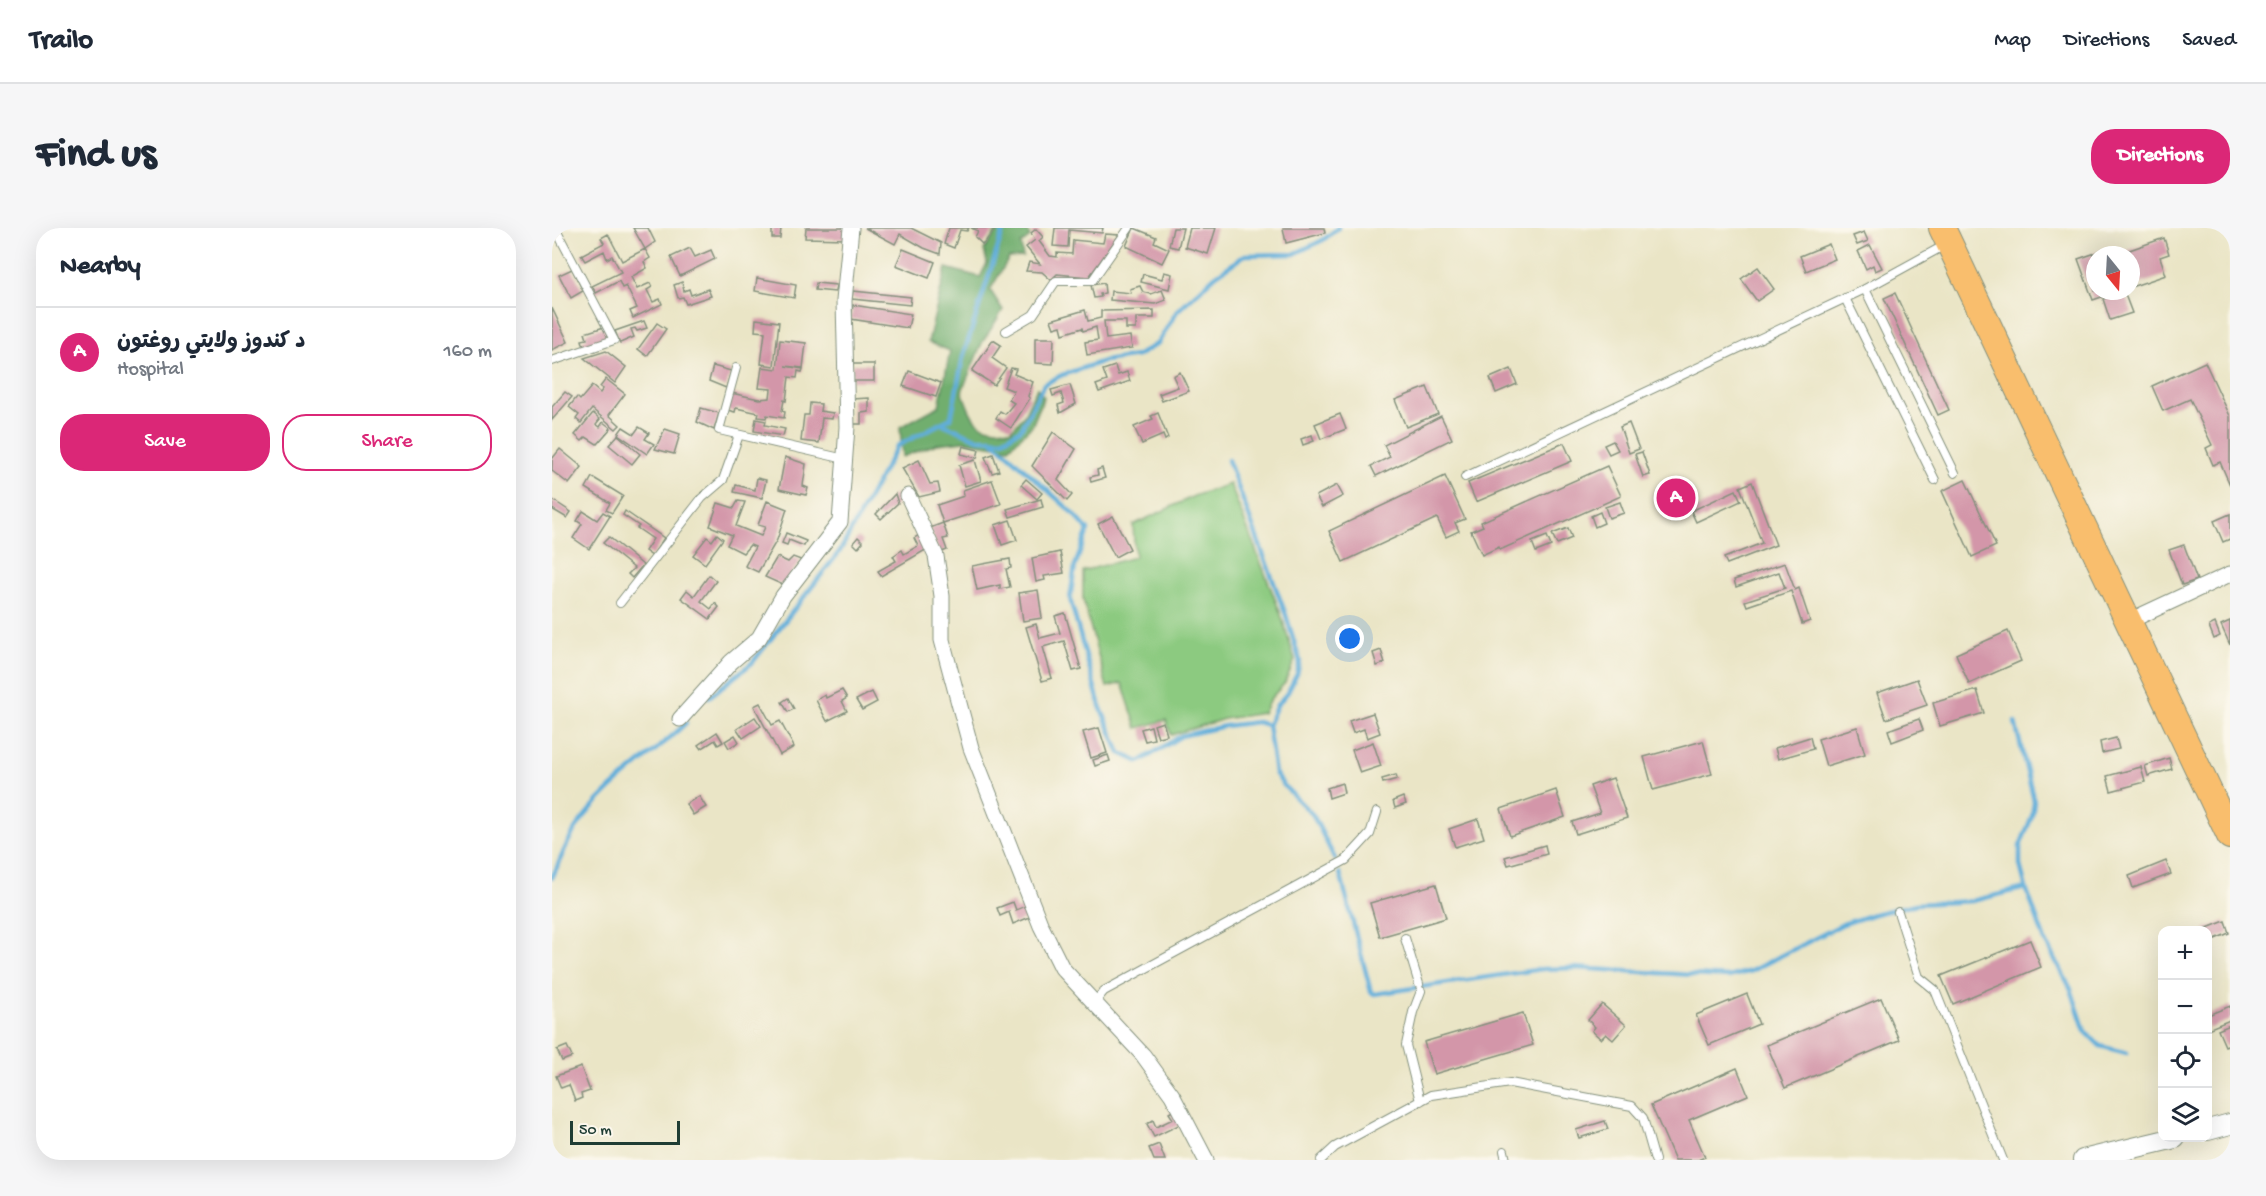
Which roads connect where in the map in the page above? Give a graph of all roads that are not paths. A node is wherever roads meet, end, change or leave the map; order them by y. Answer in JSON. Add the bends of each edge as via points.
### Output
{"nodes":[{"id":1,"x":555,"y":228,"type":"edge"},
{"id":2,"x":851,"y":228,"type":"edge"},
{"id":3,"x":1129,"y":228,"type":"edge"},
{"id":4,"x":1946,"y":236,"type":"edge"},
{"id":5,"x":1865,"y":289,"type":"junction"},
{"id":6,"x":1845,"y":298,"type":"junction"},
{"id":7,"x":1006,"y":331,"type":"dead end"},
{"id":8,"x":552,"y":361,"type":"edge"},
{"id":9,"x":736,"y":368,"type":"dead end"},
{"id":10,"x":740,"y":435,"type":"junction"},
{"id":11,"x":846,"y":460,"type":"junction"},
{"id":12,"x":1955,"y":473,"type":"dead end"},
{"id":13,"x":1465,"y":477,"type":"dead end"},
{"id":14,"x":1935,"y":480,"type":"dead end"},
{"id":15,"x":908,"y":496,"type":"dead end"},
{"id":16,"x":2230,"y":574,"type":"edge"},
{"id":17,"x":620,"y":603,"type":"dead end"},
{"id":18,"x":2127,"y":621,"type":"junction"},
{"id":19,"x":680,"y":718,"type":"dead end"},
{"id":20,"x":1377,"y":812,"type":"dead end"},
{"id":21,"x":2230,"y":836,"type":"edge"},
{"id":22,"x":1898,"y":912,"type":"dead end"},
{"id":23,"x":1405,"y":938,"type":"dead end"},
{"id":24,"x":1094,"y":1003,"type":"junction"},
{"id":25,"x":1420,"y":1101,"type":"junction"},
{"id":26,"x":2230,"y":1124,"type":"edge"},
{"id":27,"x":2212,"y":1129,"type":"edge"},
{"id":28,"x":2158,"y":1141,"type":"edge"},
{"id":29,"x":1206,"y":1160,"type":"edge"},
{"id":30,"x":1321,"y":1160,"type":"edge"},
{"id":31,"x":1655,"y":1160,"type":"edge"},
{"id":32,"x":2003,"y":1160,"type":"edge"},
{"id":33,"x":2083,"y":1160,"type":"edge"}],
"edges":[{"from":1,"to":8,"type":"lane","via":[[614,340]]},
{"from":2,"to":11,"type":"street","via":[[844,301]]},
{"from":3,"to":7,"type":"lane","via":[[1092,281],[1056,281],[1033,315]]},
{"from":4,"to":5,"type":"lane"},
{"from":4,"to":18,"type":"highway"},
{"from":5,"to":6,"type":"lane"},
{"from":5,"to":12,"type":"lane"},
{"from":6,"to":13,"type":"lane"},
{"from":6,"to":14,"type":"lane"},
{"from":9,"to":10,"type":"lane","via":[[719,430]]},
{"from":10,"to":11,"type":"lane"},
{"from":10,"to":17,"type":"lane","via":[[723,480],[702,498]]},
{"from":11,"to":19,"type":"street","via":[[840,522],[783,596],[759,639],[731,662]]},
{"from":15,"to":24,"type":"street","via":[[936,556],[942,596],[942,640],[971,748],[1041,926],[1062,968]]},
{"from":16,"to":18,"type":"street"},
{"from":18,"to":21,"type":"highway"},
{"from":20,"to":24,"type":"lane","via":[[1370,834],[1346,860],[1104,991]]},
{"from":22,"to":32,"type":"lane","via":[[1920,977],[1935,990]]},
{"from":23,"to":25,"type":"lane","via":[[1420,988],[1406,1045]]},
{"from":24,"to":29,"type":"street","via":[[1143,1056],[1172,1095]]},
{"from":25,"to":30,"type":"lane","via":[[1335,1147]]},
{"from":25,"to":31,"type":"lane","via":[[1431,1095],[1510,1083],[1632,1106],[1643,1118]]},
{"from":26,"to":27,"type":"street"},
{"from":28,"to":33,"type":"street"}]}
